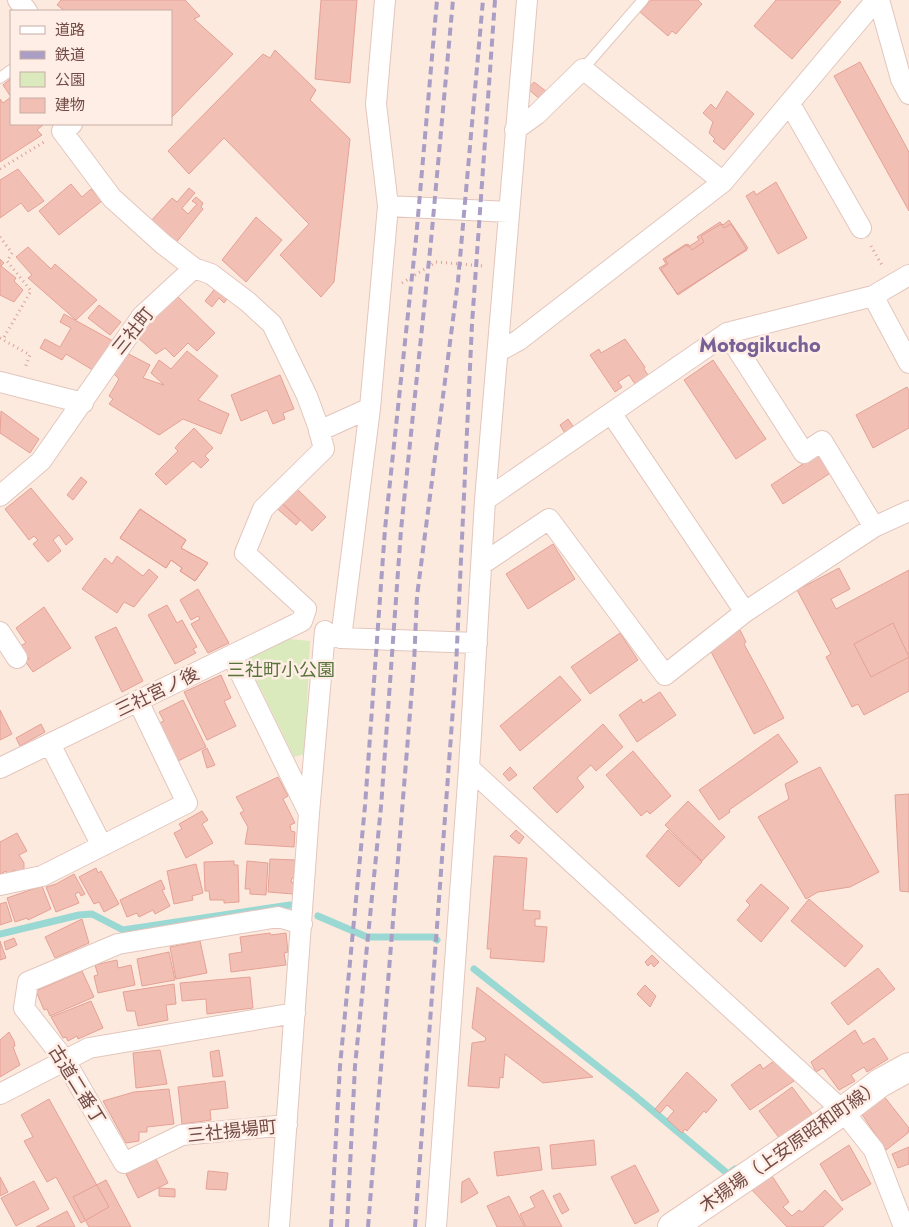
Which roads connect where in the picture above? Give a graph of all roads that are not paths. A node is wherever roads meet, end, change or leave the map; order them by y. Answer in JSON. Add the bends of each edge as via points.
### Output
{"nodes":[{"id":1,"x":18,"y":0,"type":"edge"},
{"id":2,"x":385,"y":0,"type":"edge"},
{"id":3,"x":527,"y":0,"type":"edge"},
{"id":4,"x":643,"y":0,"type":"edge"},
{"id":5,"x":877,"y":0,"type":"edge"},
{"id":6,"x":26,"y":10,"type":"edge"},
{"id":7,"x":583,"y":69,"type":"junction"},
{"id":8,"x":906,"y":83,"type":"edge"},
{"id":9,"x":790,"y":104,"type":"junction"},
{"id":10,"x":67,"y":128,"type":"edge"},
{"id":11,"x":515,"y":130,"type":"junction"},
{"id":12,"x":723,"y":182,"type":"junction"},
{"id":13,"x":388,"y":206,"type":"junction"},
{"id":14,"x":509,"y":212,"type":"junction"},
{"id":15,"x":861,"y":228,"type":"road end"},
{"id":16,"x":194,"y":268,"type":"junction"},
{"id":17,"x":901,"y":279,"type":"edge"},
{"id":18,"x":873,"y":296,"type":"junction"},
{"id":19,"x":727,"y":333,"type":"junction"},
{"id":20,"x":499,"y":351,"type":"junction"},
{"id":21,"x":909,"y":362,"type":"edge"},
{"id":22,"x":8,"y":385,"type":"edge"},
{"id":23,"x":83,"y":403,"type":"junction"},
{"id":24,"x":370,"y":408,"type":"junction"},
{"id":25,"x":611,"y":414,"type":"junction"},
{"id":26,"x":319,"y":431,"type":"junction"},
{"id":27,"x":0,"y":496,"type":"edge"},
{"id":28,"x":485,"y":500,"type":"junction"},
{"id":29,"x":909,"y":511,"type":"edge"},
{"id":30,"x":874,"y":528,"type":"junction"},
{"id":31,"x":482,"y":564,"type":"junction"},
{"id":32,"x":746,"y":612,"type":"junction"},
{"id":33,"x":304,"y":615,"type":"junction"},
{"id":34,"x":0,"y":632,"type":"edge"},
{"id":35,"x":333,"y":635,"type":"junction"},
{"id":36,"x":477,"y":643,"type":"junction"},
{"id":37,"x":232,"y":656,"type":"junction"},
{"id":38,"x":17,"y":658,"type":"dead end"},
{"id":39,"x":138,"y":702,"type":"junction"},
{"id":40,"x":50,"y":744,"type":"junction"},
{"id":41,"x":0,"y":768,"type":"edge"},
{"id":42,"x":470,"y":768,"type":"junction"},
{"id":43,"x":309,"y":813,"type":"junction"},
{"id":44,"x":102,"y":846,"type":"junction"},
{"id":45,"x":0,"y":885,"type":"edge"},
{"id":46,"x":302,"y":924,"type":"junction"},
{"id":47,"x":295,"y":1012,"type":"junction"},
{"id":48,"x":64,"y":1059,"type":"junction"},
{"id":49,"x":909,"y":1067,"type":"edge"},
{"id":50,"x":0,"y":1094,"type":"edge"},
{"id":51,"x":843,"y":1111,"type":"junction"},
{"id":52,"x":287,"y":1125,"type":"junction"},
{"id":53,"x":124,"y":1163,"type":"joint"},
{"id":54,"x":279,"y":1227,"type":"edge"},
{"id":55,"x":436,"y":1227,"type":"edge"},
{"id":56,"x":672,"y":1227,"type":"edge"},
{"id":57,"x":904,"y":1227,"type":"edge"}],
"edges":[{"from":1,"to":6,"type":"street"},
{"from":2,"to":13,"type":"street","via":[[376,104]]},
{"from":3,"to":11,"type":"street"},
{"from":4,"to":7,"type":"lane"},
{"from":5,"to":8,"type":"street"},
{"from":5,"to":9,"type":"street"},
{"from":7,"to":11,"type":"street","via":[[537,114]]},
{"from":7,"to":12,"type":"street"},
{"from":9,"to":12,"type":"street"},
{"from":9,"to":15,"type":"street"},
{"from":10,"to":16,"type":"street","via":[[112,198]]},
{"from":11,"to":14,"type":"street"},
{"from":12,"to":20,"type":"street","via":[[519,340]]},
{"from":13,"to":14,"type":"street"},
{"from":13,"to":24,"type":"street"},
{"from":14,"to":20,"type":"street"},
{"from":16,"to":23,"type":"street","name":"三社町","via":[[142,316]]},
{"from":16,"to":26,"type":"street","via":[[211,274],[272,324],[307,396]]},
{"from":17,"to":18,"type":"street"},
{"from":18,"to":19,"type":"street"},
{"from":18,"to":21,"type":"street"},
{"from":19,"to":25,"type":"street"},
{"from":19,"to":30,"type":"street","via":[[804,453],[822,441]]},
{"from":20,"to":28,"type":"street"},
{"from":22,"to":23,"type":"street"},
{"from":23,"to":27,"type":"street","name":"三社町","via":[[42,462]]},
{"from":24,"to":26,"type":"street"},
{"from":24,"to":35,"type":"street"},
{"from":25,"to":28,"type":"street"},
{"from":25,"to":32,"type":"street"},
{"from":26,"to":33,"type":"street","via":[[324,449],[263,509],[245,552]]},
{"from":28,"to":31,"type":"street"},
{"from":29,"to":30,"type":"street"},
{"from":30,"to":32,"type":"street"},
{"from":31,"to":32,"type":"street","via":[[549,519],[665,675]]},
{"from":31,"to":36,"type":"street"},
{"from":33,"to":35,"type":"street"},
{"from":33,"to":37,"type":"street","name":"三社宮ノ後"},
{"from":34,"to":38,"type":"street"},
{"from":35,"to":36,"type":"street"},
{"from":35,"to":43,"type":"street"},
{"from":36,"to":42,"type":"street"},
{"from":37,"to":39,"type":"street","name":"三社宮ノ後"},
{"from":37,"to":43,"type":"street"},
{"from":39,"to":40,"type":"street","name":"三社宮ノ後"},
{"from":39,"to":44,"type":"street","via":[[187,803]]},
{"from":40,"to":41,"type":"street","name":"三社宮ノ後"},
{"from":40,"to":44,"type":"street"},
{"from":42,"to":51,"type":"street"},
{"from":42,"to":55,"type":"street"},
{"from":43,"to":46,"type":"street"},
{"from":44,"to":45,"type":"street","via":[[42,876]]},
{"from":46,"to":47,"type":"street"},
{"from":46,"to":48,"type":"street","name":"古道二番丁","via":[[278,917],[118,944],[28,982],[24,1008]]},
{"from":47,"to":48,"type":"street","via":[[89,1048]]},
{"from":47,"to":52,"type":"street"},
{"from":48,"to":50,"type":"street"},
{"from":48,"to":53,"type":"street","name":"古道二番丁"},
{"from":49,"to":51,"type":"main road","name":"木揚場（上安原昭和町線）","via":[[880,1083]]},
{"from":51,"to":56,"type":"main road","name":"木揚場（上安原昭和町線）"},
{"from":51,"to":57,"type":"street","via":[[874,1150]]},
{"from":52,"to":53,"type":"street","name":"三社揚場町","via":[[182,1135]]},
{"from":52,"to":54,"type":"street"}]}
